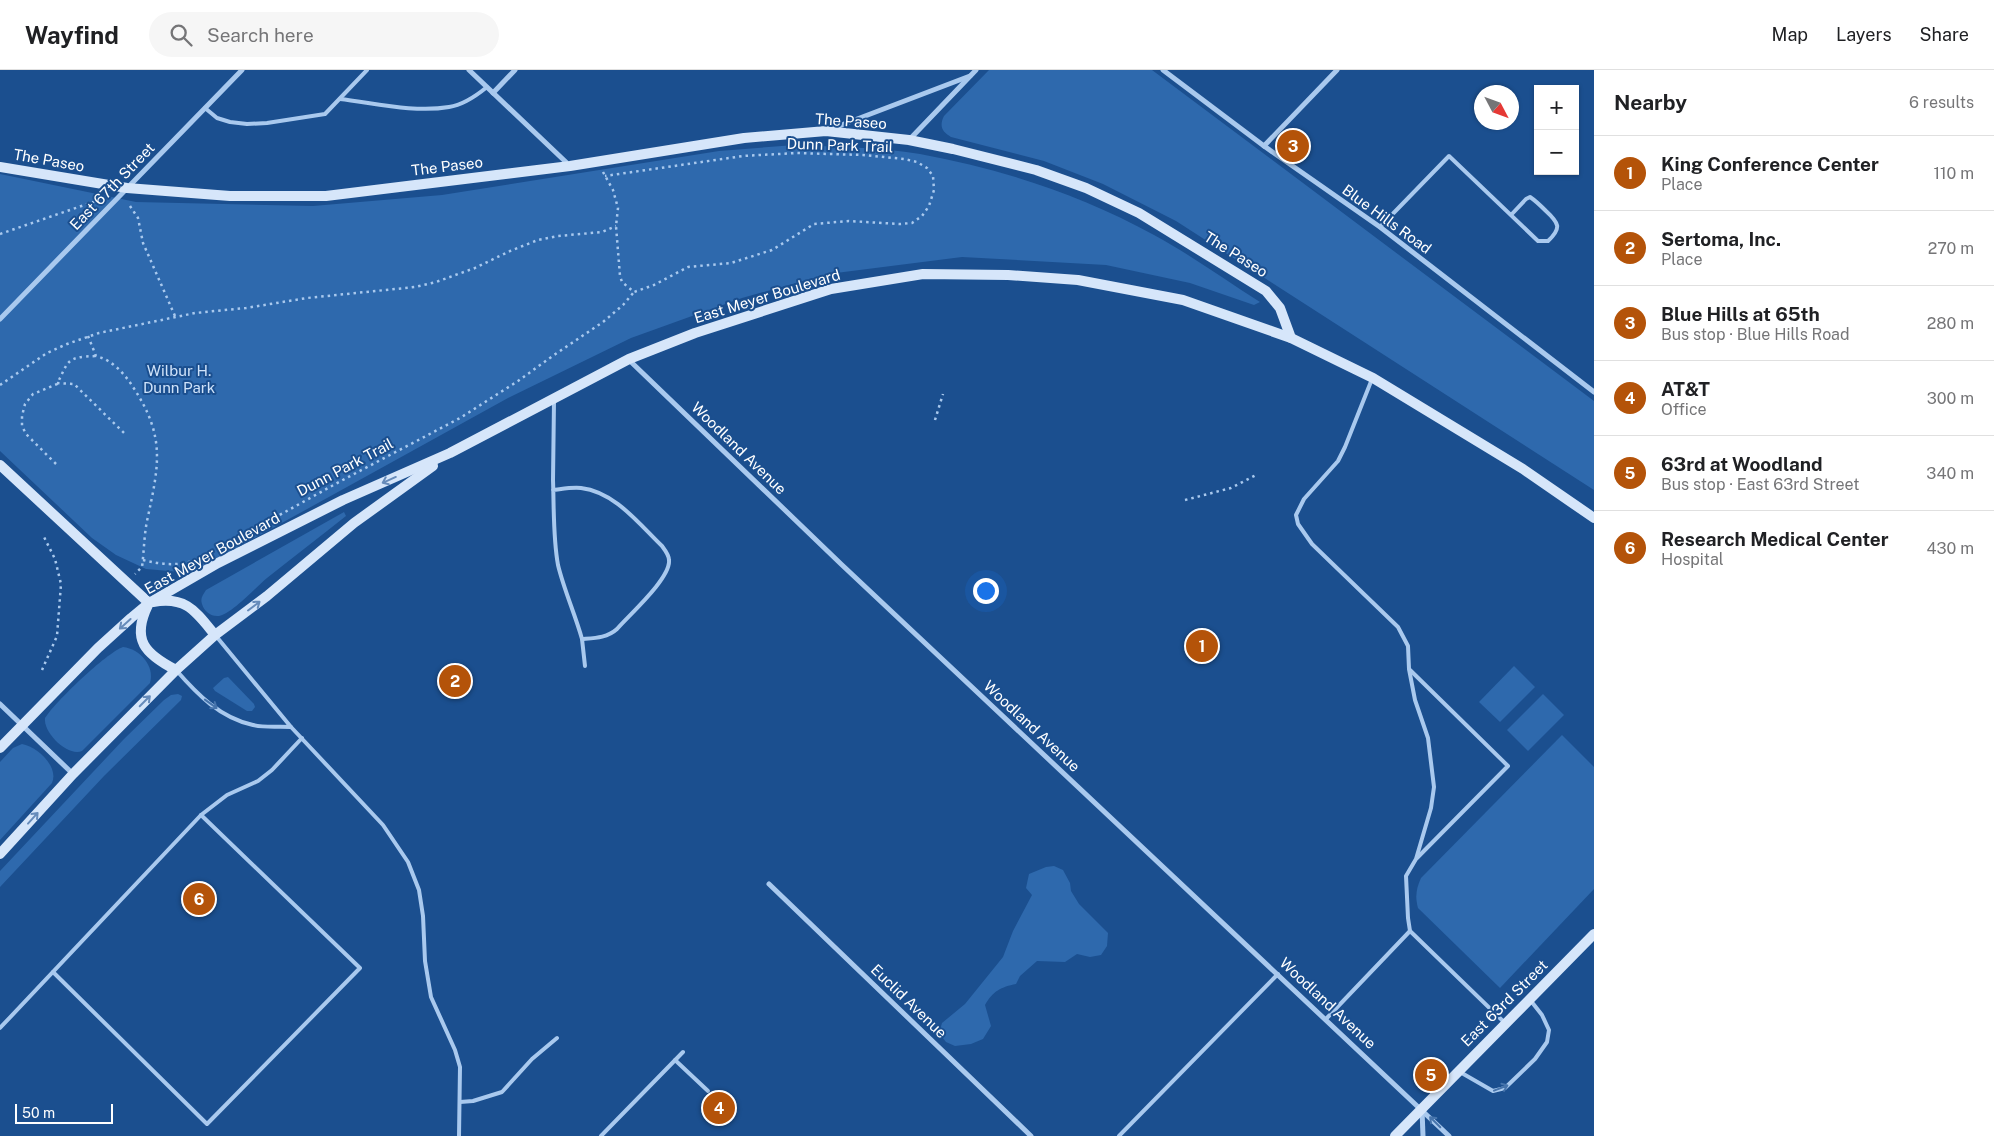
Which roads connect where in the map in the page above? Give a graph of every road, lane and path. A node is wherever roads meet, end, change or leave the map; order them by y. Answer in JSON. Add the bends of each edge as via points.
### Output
{"nodes":[{"id":1,"x":242,"y":70,"type":"edge"},
{"id":2,"x":367,"y":70,"type":"edge"},
{"id":3,"x":469,"y":70,"type":"edge"},
{"id":4,"x":515,"y":70,"type":"edge"},
{"id":5,"x":976,"y":70,"type":"edge"},
{"id":6,"x":1162,"y":70,"type":"edge"},
{"id":7,"x":1337,"y":70,"type":"edge"},
{"id":8,"x":970,"y":76,"type":"junction"},
{"id":9,"x":487,"y":87,"type":"junction"},
{"id":10,"x":493,"y":93,"type":"junction"},
{"id":11,"x":340,"y":99,"type":"junction"},
{"id":12,"x":205,"y":108,"type":"junction"},
{"id":13,"x":826,"y":131,"type":"junction"},
{"id":14,"x":909,"y":140,"type":"junction"},
{"id":15,"x":1264,"y":146,"type":"junction"},
{"id":16,"x":598,"y":162,"type":"junction"},
{"id":17,"x":570,"y":166,"type":"junction"},
{"id":18,"x":0,"y":167,"type":"edge"},
{"id":19,"x":605,"y":176,"type":"junction"},
{"id":20,"x":127,"y":188,"type":"junction"},
{"id":21,"x":99,"y":200,"type":"dead end"},
{"id":22,"x":130,"y":206,"type":"dead end"},
{"id":23,"x":1511,"y":214,"type":"junction"},
{"id":24,"x":616,"y":226,"type":"junction"},
{"id":25,"x":1380,"y":227,"type":"junction"},
{"id":26,"x":0,"y":234,"type":"edge"},
{"id":27,"x":634,"y":292,"type":"junction"},
{"id":28,"x":175,"y":316,"type":"junction"},
{"id":29,"x":0,"y":319,"type":"edge"},
{"id":30,"x":88,"y":336,"type":"junction"},
{"id":31,"x":1291,"y":338,"type":"junction"},
{"id":32,"x":96,"y":356,"type":"junction"},
{"id":33,"x":629,"y":359,"type":"junction"},
{"id":34,"x":1373,"y":378,"type":"junction"},
{"id":35,"x":58,"y":383,"type":"junction"},
{"id":36,"x":0,"y":385,"type":"edge"},
{"id":37,"x":1594,"y":392,"type":"edge"},
{"id":38,"x":943,"y":394,"type":"dead end"},
{"id":39,"x":554,"y":399,"type":"junction"},
{"id":40,"x":935,"y":420,"type":"dead end"},
{"id":41,"x":124,"y":433,"type":"dead end"},
{"id":42,"x":450,"y":454,"type":"junction"},
{"id":43,"x":56,"y":464,"type":"dead end"},
{"id":44,"x":0,"y":465,"type":"edge"},
{"id":45,"x":1258,"y":474,"type":"dead end"},
{"id":46,"x":553,"y":490,"type":"junction"},
{"id":47,"x":1185,"y":500,"type":"dead end"},
{"id":48,"x":1594,"y":518,"type":"edge"},
{"id":49,"x":43,"y":535,"type":"dead end"},
{"id":50,"x":238,"y":539,"type":"dead end"},
{"id":51,"x":204,"y":557,"type":"dead end"},
{"id":52,"x":143,"y":560,"type":"junction"},
{"id":53,"x":127,"y":582,"type":"junction"},
{"id":54,"x":149,"y":603,"type":"junction"},
{"id":55,"x":216,"y":635,"type":"junction"},
{"id":56,"x":582,"y":638,"type":"junction"},
{"id":57,"x":585,"y":666,"type":"dead end"},
{"id":58,"x":1409,"y":669,"type":"junction"},
{"id":59,"x":42,"y":670,"type":"dead end"},
{"id":60,"x":176,"y":670,"type":"junction"},
{"id":61,"x":0,"y":704,"type":"edge"},
{"id":62,"x":21,"y":724,"type":"junction"},
{"id":63,"x":291,"y":727,"type":"junction"},
{"id":64,"x":302,"y":738,"type":"junction"},
{"id":65,"x":0,"y":748,"type":"edge"},
{"id":66,"x":73,"y":774,"type":"junction"},
{"id":67,"x":201,"y":815,"type":"junction"},
{"id":68,"x":0,"y":854,"type":"edge"},
{"id":69,"x":1416,"y":859,"type":"junction"},
{"id":70,"x":769,"y":884,"type":"dead end"},
{"id":71,"x":1410,"y":931,"type":"junction"},
{"id":72,"x":1594,"y":934,"type":"edge"},
{"id":73,"x":53,"y":972,"type":"junction"},
{"id":74,"x":1278,"y":974,"type":"junction"},
{"id":75,"x":1529,"y":998,"type":"junction"},
{"id":76,"x":1326,"y":1019,"type":"junction"},
{"id":77,"x":1505,"y":1023,"type":"junction"},
{"id":78,"x":0,"y":1028,"type":"edge"},
{"id":79,"x":557,"y":1038,"type":"dead end"},
{"id":80,"x":683,"y":1052,"type":"dead end"},
{"id":81,"x":675,"y":1060,"type":"junction"},
{"id":82,"x":1458,"y":1070,"type":"junction"},
{"id":83,"x":708,"y":1091,"type":"dead end"},
{"id":84,"x":460,"y":1102,"type":"junction"},
{"id":85,"x":1422,"y":1108,"type":"junction"},
{"id":86,"x":459,"y":1136,"type":"edge"},
{"id":87,"x":602,"y":1136,"type":"edge"},
{"id":88,"x":1031,"y":1136,"type":"edge"},
{"id":89,"x":1119,"y":1136,"type":"edge"},
{"id":90,"x":1395,"y":1136,"type":"edge"},
{"id":91,"x":1423,"y":1136,"type":"edge"},
{"id":92,"x":1449,"y":1136,"type":"edge"}],
"edges":[{"from":1,"to":12,"type":"street","name":"East 67th Street"},
{"from":2,"to":11,"type":"lane"},
{"from":3,"to":9,"type":"street"},
{"from":4,"to":10,"type":"street"},
{"from":5,"to":8,"type":"street"},
{"from":6,"to":15,"type":"street","name":"Blue Hills Road"},
{"from":7,"to":15,"type":"street"},
{"from":8,"to":13,"type":"street"},
{"from":8,"to":14,"type":"street"},
{"from":9,"to":10,"type":"street"},
{"from":9,"to":11,"type":"lane","via":[[450,107],[424,109]]},
{"from":10,"to":17,"type":"street"},
{"from":11,"to":12,"type":"lane","via":[[325,114],[267,123],[230,122]]},
{"from":12,"to":20,"type":"street","name":"East 67th Street"},
{"from":13,"to":14,"type":"main road","name":"The Paseo"},
{"from":13,"to":16,"type":"main road","name":"The Paseo","via":[[744,138]]},
{"from":14,"to":31,"type":"main road","name":"The Paseo","via":[[1036,170],[1086,188],[1139,213],[1266,291],[1280,308]]},
{"from":15,"to":25,"type":"street","name":"Blue Hills Road"},
{"from":16,"to":17,"type":"main road","name":"The Paseo"},
{"from":16,"to":19,"type":"path"},
{"from":17,"to":20,"type":"main road","name":"The Paseo","via":[[326,196],[230,196]]},
{"from":18,"to":20,"type":"main road","name":"The Paseo"},
{"from":19,"to":24,"type":"path","via":[[617,203]]},
{"from":19,"to":27,"type":"path","name":"Dunn Park Trail","via":[[742,156],[796,153],[862,154],[904,159],[917,162],[933,176],[934,190],[929,206],[912,223],[849,221],[814,224],[788,242],[756,255],[731,263],[688,267]]},
{"from":20,"to":29,"type":"street","name":"East 67th Street"},
{"from":21,"to":26,"type":"path"},
{"from":22,"to":28,"type":"path","via":[[138,218],[143,243]]},
{"from":23,"to":23,"type":"lane","via":[[1538,241],[1548,241],[1557,230],[1558,223],[1530,197]]},
{"from":23,"to":25,"type":"lane","via":[[1449,156]]},
{"from":24,"to":27,"type":"path","via":[[620,276]]},
{"from":24,"to":28,"type":"path","via":[[602,232],[538,240],[475,268],[415,287]]},
{"from":25,"to":37,"type":"street","name":"Blue Hills Road"},
{"from":27,"to":50,"type":"path","name":"Dunn Park Trail","via":[[603,322],[460,418]]},
{"from":28,"to":30,"type":"path"},
{"from":30,"to":32,"type":"path"},
{"from":30,"to":36,"type":"path","via":[[47,353]]},
{"from":31,"to":33,"type":"main road","name":"East Meyer Boulevard","via":[[1183,300],[1078,280],[923,274],[831,289],[695,333]]},
{"from":31,"to":34,"type":"main road"},
{"from":32,"to":35,"type":"path","via":[[72,360],[64,368]]},
{"from":32,"to":52,"type":"path","via":[[109,361],[129,381],[147,410],[155,432],[158,454]]},
{"from":33,"to":39,"type":"main road","name":"East Meyer Boulevard"},
{"from":33,"to":74,"type":"street","name":"Woodland Avenue","via":[[848,570]]},
{"from":34,"to":48,"type":"main road","via":[[1523,469]]},
{"from":34,"to":58,"type":"lane","via":[[1338,460],[1304,500],[1296,515],[1298,524],[1312,544],[1398,627],[1408,646]]},
{"from":35,"to":41,"type":"path","via":[[74,384]]},
{"from":35,"to":43,"type":"path","via":[[33,394],[25,404],[22,416],[26,434]]},
{"from":38,"to":40,"type":"path"},
{"from":39,"to":42,"type":"main road","name":"East Meyer Boulevard"},
{"from":39,"to":46,"type":"lane"},
{"from":42,"to":54,"type":"main road","name":"East Meyer Boulevard","one_way":true,"via":[[343,500],[218,563]]},
{"from":55,"to":42,"type":"main road","name":"East Meyer Boulevard","one_way":true,"via":[[354,523]]},
{"from":44,"to":53,"type":"main road"},
{"from":45,"to":47,"type":"path","via":[[1231,488]]},
{"from":46,"to":56,"type":"lane","via":[[556,554]]},
{"from":46,"to":56,"type":"lane","via":[[581,488],[612,500],[662,546],[670,562],[663,578],[612,633]]},
{"from":49,"to":59,"type":"path","via":[[55,559],[61,584],[57,636]]},
{"from":51,"to":52,"type":"path","via":[[176,564]]},
{"from":52,"to":53,"type":"path","via":[[142,567]]},
{"from":53,"to":54,"type":"main road"},
{"from":54,"to":55,"type":"main road","via":[[172,600],[188,606]]},
{"from":54,"to":60,"type":"main road","via":[[141,622],[141,640],[152,656]]},
{"from":54,"to":62,"type":"main road","name":"East Meyer Boulevard","one_way":true},
{"from":55,"to":60,"type":"main road"},
{"from":55,"to":63,"type":"lane"},
{"from":56,"to":57,"type":"lane"},
{"from":58,"to":69,"type":"lane","via":[[1428,738],[1434,787]]},
{"from":58,"to":69,"type":"lane","via":[[1508,766]]},
{"from":60,"to":63,"type":"lane","one_way":true,"via":[[194,691],[233,719],[254,726]]},
{"from":66,"to":60,"type":"main road","one_way":true},
{"from":61,"to":62,"type":"street"},
{"from":62,"to":65,"type":"main road","name":"East Meyer Boulevard"},
{"from":62,"to":66,"type":"street"},
{"from":63,"to":64,"type":"lane"},
{"from":64,"to":67,"type":"lane","via":[[258,781],[227,795]]},
{"from":64,"to":84,"type":"lane","via":[[383,825],[408,862],[419,890],[431,996],[460,1067]]},
{"from":68,"to":66,"type":"main road","one_way":true},
{"from":67,"to":73,"type":"lane"},
{"from":67,"to":73,"type":"lane","via":[[360,968],[207,1124]]},
{"from":69,"to":71,"type":"lane","via":[[1406,876]]},
{"from":70,"to":88,"type":"street","name":"Euclid Avenue"},
{"from":71,"to":76,"type":"lane"},
{"from":71,"to":77,"type":"lane"},
{"from":72,"to":75,"type":"main road","name":"East 63rd Street"},
{"from":73,"to":78,"type":"lane"},
{"from":74,"to":76,"type":"street","name":"Woodland Avenue"},
{"from":74,"to":89,"type":"lane"},
{"from":75,"to":77,"type":"main road","name":"East 63rd Street"},
{"from":82,"to":75,"type":"lane","one_way":true,"via":[[1493,1091],[1505,1088],[1535,1059],[1548,1042],[1549,1030]]},
{"from":76,"to":85,"type":"street","name":"Woodland Avenue"},
{"from":77,"to":82,"type":"main road","name":"East 63rd Street"},
{"from":79,"to":84,"type":"lane","via":[[532,1059],[502,1092]]},
{"from":80,"to":81,"type":"lane"},
{"from":81,"to":83,"type":"lane"},
{"from":81,"to":87,"type":"lane"},
{"from":82,"to":85,"type":"main road","name":"East 63rd Street"},
{"from":84,"to":86,"type":"lane"},
{"from":85,"to":90,"type":"main road","name":"East 63rd Street"},
{"from":85,"to":91,"type":"street"},
{"from":92,"to":85,"type":"street","name":"Woodland Avenue","one_way":true}]}
